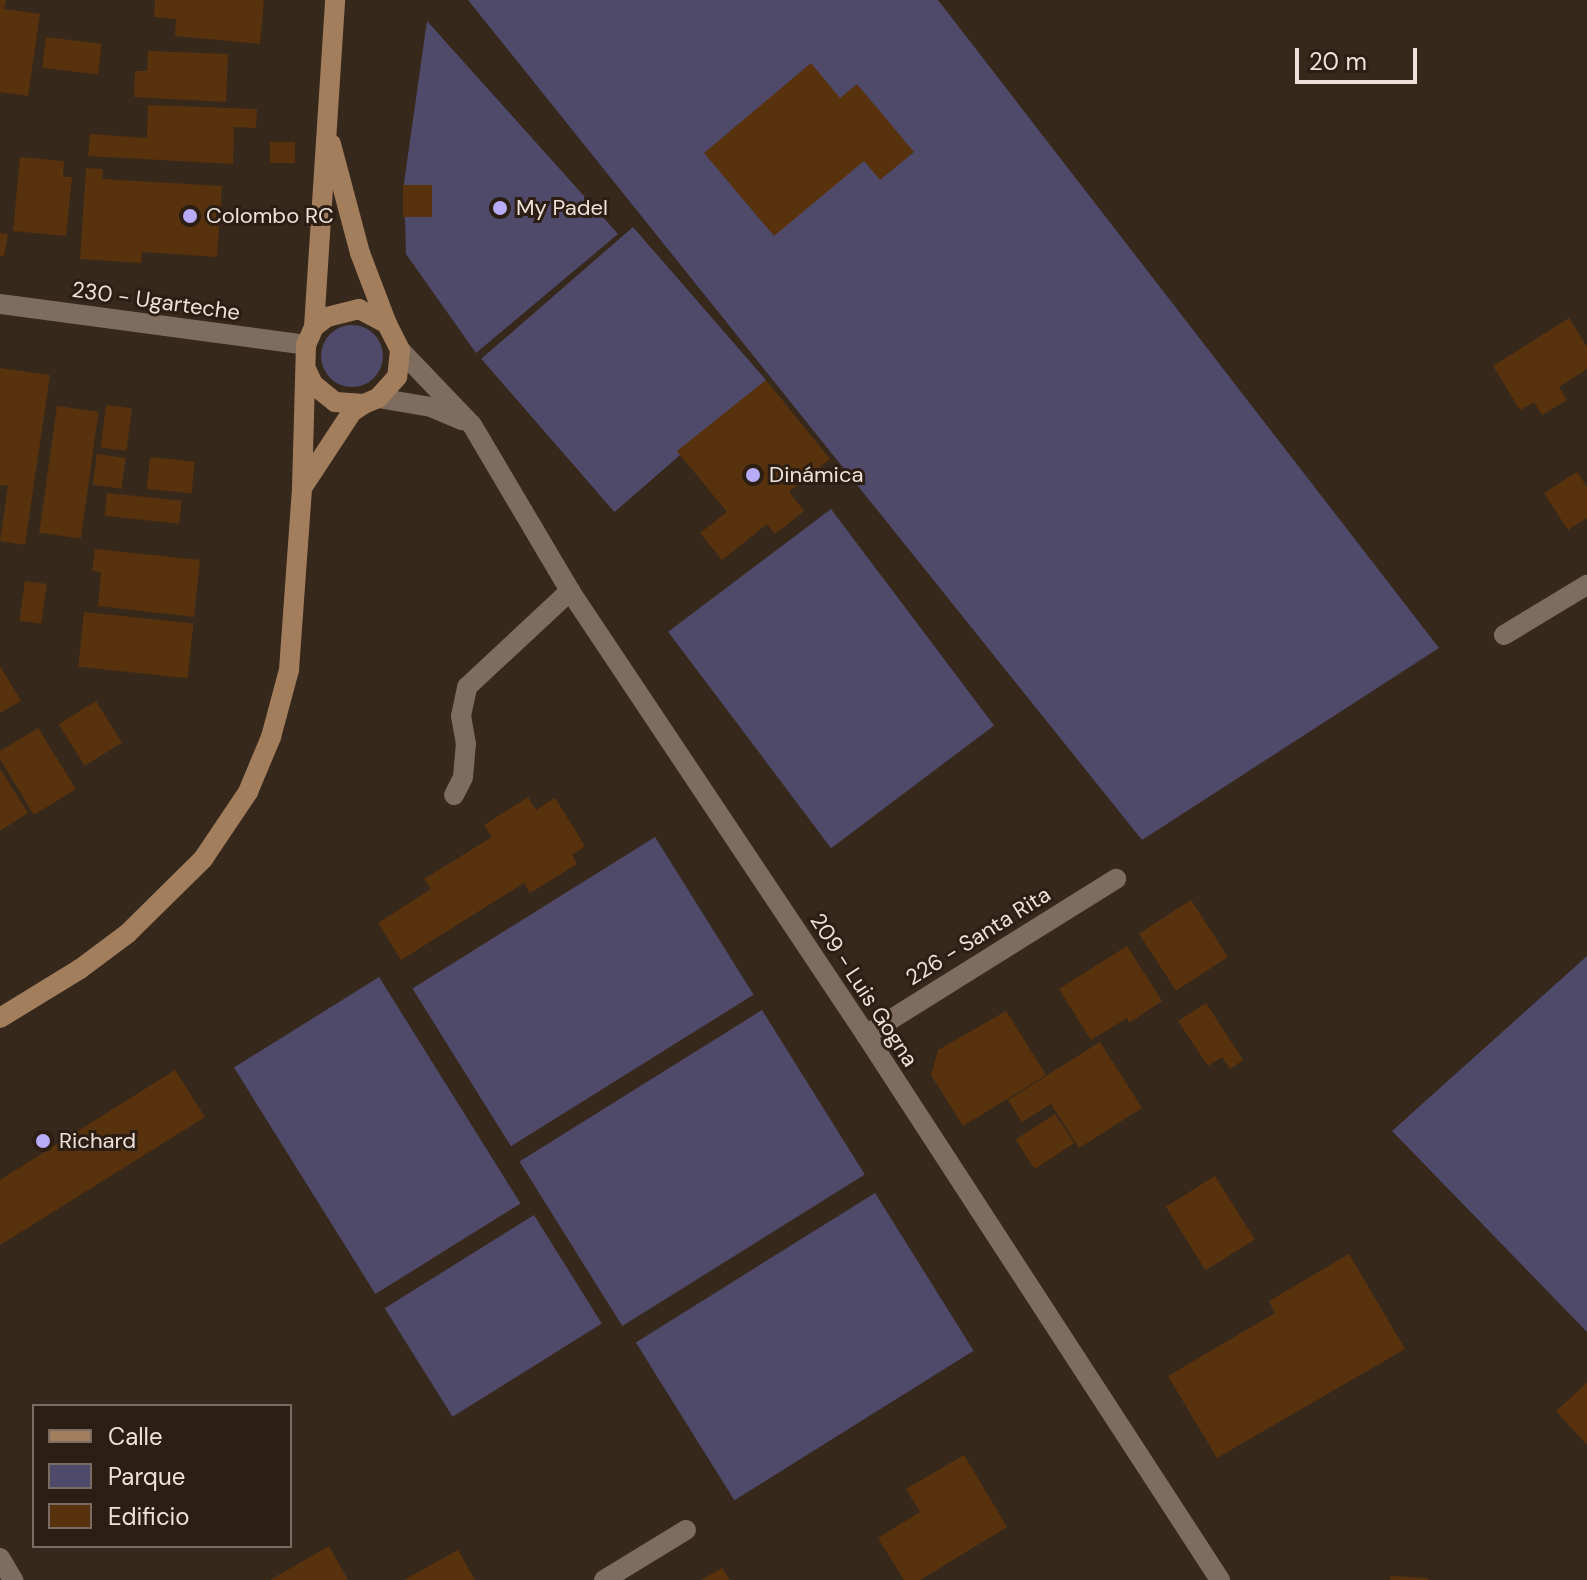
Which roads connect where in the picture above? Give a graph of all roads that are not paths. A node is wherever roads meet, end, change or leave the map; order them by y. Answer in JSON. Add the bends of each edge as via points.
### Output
{"nodes":[{"id":1,"x":335,"y":0,"type":"edge"},
{"id":2,"x":326,"y":128,"type":"junction"},
{"id":3,"x":0,"y":304,"type":"edge"},
{"id":4,"x":387,"y":324,"type":"junction"},
{"id":5,"x":310,"y":336,"type":"junction"},
{"id":6,"x":400,"y":350,"type":"junction"},
{"id":7,"x":307,"y":371,"type":"junction"},
{"id":8,"x":371,"y":401,"type":"junction"},
{"id":9,"x":472,"y":425,"type":"junction"},
{"id":10,"x":302,"y":488,"type":"junction"},
{"id":11,"x":1587,"y":585,"type":"edge"},
{"id":12,"x":570,"y":591,"type":"junction"},
{"id":13,"x":1504,"y":635,"type":"dead end"},
{"id":14,"x":454,"y":795,"type":"dead end"},
{"id":15,"x":1116,"y":879,"type":"dead end"},
{"id":16,"x":0,"y":1018,"type":"edge"},
{"id":17,"x":866,"y":1035,"type":"junction"},
{"id":18,"x":686,"y":1530,"type":"dead end"},
{"id":19,"x":0,"y":1558,"type":"edge"},
{"id":20,"x":13,"y":1580,"type":"edge"},
{"id":21,"x":604,"y":1580,"type":"edge"},
{"id":22,"x":1220,"y":1580,"type":"edge"}],
"edges":[{"from":1,"to":2,"type":"main road"},
{"from":2,"to":4,"type":"main road","via":[[360,253]]},
{"from":2,"to":5,"type":"main road"},
{"from":3,"to":5,"type":"street","name":"230 - Ugarteche"},
{"from":4,"to":5,"type":"main road","via":[[359,309],[327,317]]},
{"from":4,"to":6,"type":"main road"},
{"from":5,"to":7,"type":"main road"},
{"from":6,"to":8,"type":"main road","via":[[397,377]]},
{"from":6,"to":9,"type":"street","name":"209 - Luis Gogna"},
{"from":7,"to":8,"type":"main road","via":[[313,384],[335,402]]},
{"from":7,"to":10,"type":"main road"},
{"from":8,"to":9,"type":"street","via":[[431,407]]},
{"from":8,"to":10,"type":"main road","via":[[352,412]]},
{"from":9,"to":12,"type":"street","name":"209 - Luis Gogna"},
{"from":10,"to":16,"type":"main road","via":[[289,670],[271,737],[248,792],[203,859],[127,934]]},
{"from":11,"to":13,"type":"street"},
{"from":12,"to":14,"type":"street","via":[[467,687],[461,716],[466,744],[463,777]]},
{"from":12,"to":17,"type":"street","name":"209 - Luis Gogna"},
{"from":15,"to":17,"type":"street","name":"226 - Santa Rita"},
{"from":17,"to":22,"type":"street","name":"209 - Luis Gogna"},
{"from":18,"to":21,"type":"street"},
{"from":19,"to":20,"type":"street"}]}
